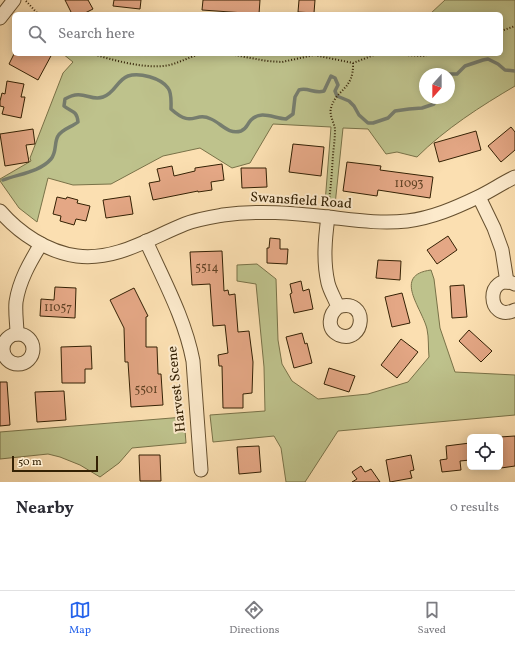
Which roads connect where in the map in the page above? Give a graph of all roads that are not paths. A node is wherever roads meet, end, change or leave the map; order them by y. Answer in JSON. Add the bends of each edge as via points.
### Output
{"nodes":[{"id":1,"x":20,"y":1,"type":"edge"},
{"id":2,"x":0,"y":18,"type":"edge"},
{"id":3,"x":515,"y":177,"type":"edge"},
{"id":4,"x":479,"y":197,"type":"junction"},
{"id":5,"x":0,"y":211,"type":"edge"},
{"id":6,"x":328,"y":217,"type":"junction"},
{"id":7,"x":146,"y":241,"type":"junction"},
{"id":8,"x":41,"y":244,"type":"junction"},
{"id":9,"x":511,"y":283,"type":"edge"},
{"id":10,"x":338,"y":307,"type":"dead end"},
{"id":11,"x":515,"y":310,"type":"edge"},
{"id":12,"x":17,"y":334,"type":"dead end"},
{"id":13,"x":201,"y":470,"type":"dead end"}],
"edges":[{"from":1,"to":2,"type":"street"},
{"from":3,"to":4,"type":"street","name":"Swansfield Road"},
{"from":4,"to":6,"type":"street","name":"Swansfield Road","via":[[442,212],[408,221],[368,222]]},
{"from":4,"to":9,"type":"street","via":[[494,228]]},
{"from":5,"to":8,"type":"street","name":"Swansfield Road","via":[[20,231]]},
{"from":6,"to":7,"type":"street","name":"Swansfield Road","via":[[266,212],[223,215],[187,223]]},
{"from":6,"to":10,"type":"street","via":[[324,250],[326,269],[328,285]]},
{"from":7,"to":8,"type":"street","name":"Swansfield Road","via":[[126,250],[92,257],[60,252]]},
{"from":7,"to":13,"type":"street","name":"Harvest Scene","via":[[180,314],[190,344]]},
{"from":8,"to":12,"type":"street","via":[[28,266],[18,292]]},
{"from":9,"to":11,"type":"street","via":[[500,284],[494,289],[492,300],[498,310]]}]}
